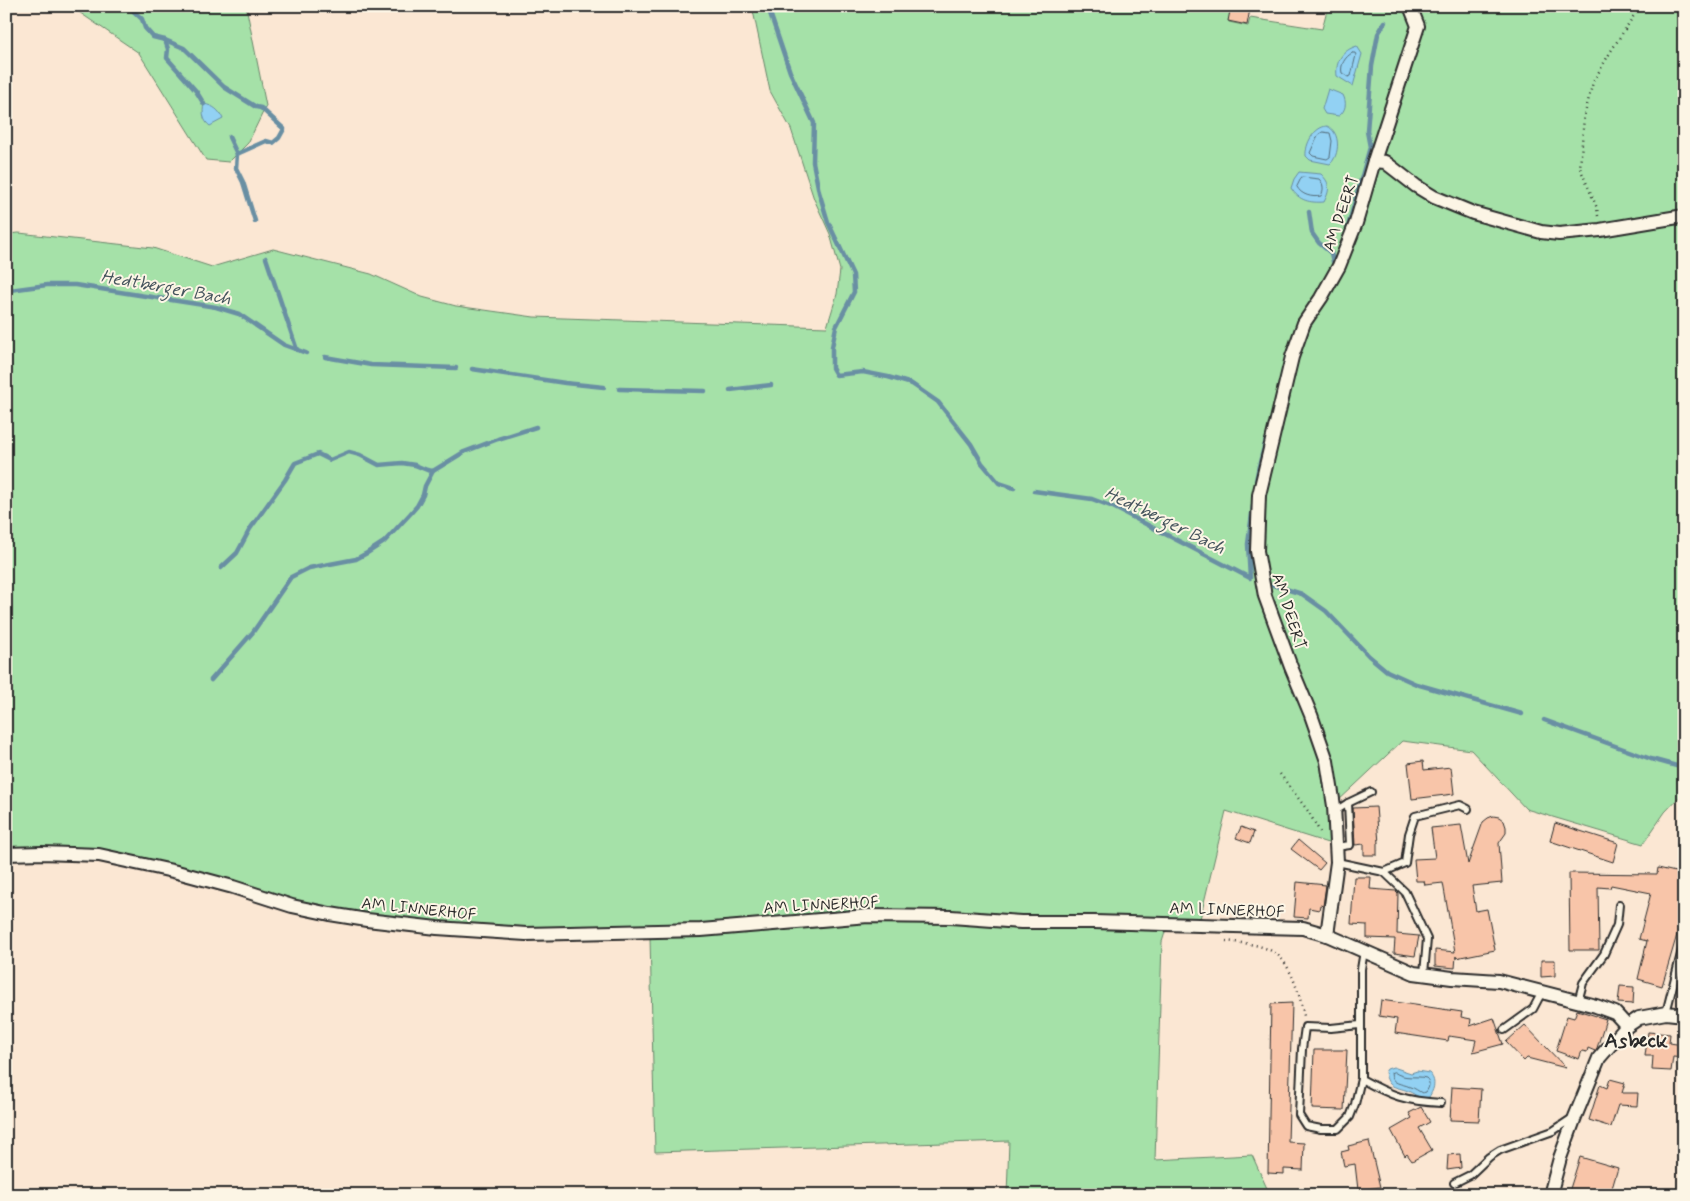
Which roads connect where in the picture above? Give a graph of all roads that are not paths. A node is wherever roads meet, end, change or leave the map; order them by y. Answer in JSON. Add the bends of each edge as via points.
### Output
{"nodes":[{"id":1,"x":1410,"y":6,"type":"edge"},
{"id":2,"x":1374,"y":161,"type":"junction"},
{"id":3,"x":1684,"y":216,"type":"edge"},
{"id":4,"x":1371,"y":792,"type":"dead end"},
{"id":5,"x":1348,"y":803,"type":"junction"},
{"id":6,"x":1468,"y":809,"type":"dead end"},
{"id":7,"x":1334,"y":812,"type":"junction"},
{"id":8,"x":1336,"y":847,"type":"junction"},
{"id":9,"x":6,"y":854,"type":"edge"},
{"id":10,"x":1337,"y":862,"type":"junction"},
{"id":11,"x":1384,"y":872,"type":"junction"},
{"id":12,"x":1619,"y":905,"type":"dead end"},
{"id":13,"x":1327,"y":935,"type":"junction"},
{"id":14,"x":1684,"y":942,"type":"edge"},
{"id":15,"x":1364,"y":951,"type":"junction"},
{"id":16,"x":1424,"y":974,"type":"junction"},
{"id":17,"x":1542,"y":992,"type":"junction"},
{"id":18,"x":1578,"y":1002,"type":"junction"},
{"id":19,"x":1666,"y":1013,"type":"junction"},
{"id":20,"x":1684,"y":1015,"type":"edge"},
{"id":21,"x":1360,"y":1024,"type":"junction"},
{"id":22,"x":1627,"y":1026,"type":"junction"},
{"id":23,"x":1504,"y":1030,"type":"dead end"},
{"id":24,"x":1361,"y":1079,"type":"junction"},
{"id":25,"x":1440,"y":1103,"type":"dead end"},
{"id":26,"x":1575,"y":1117,"type":"junction"},
{"id":27,"x":1454,"y":1182,"type":"dead end"},
{"id":28,"x":1550,"y":1195,"type":"edge"}],
"edges":[{"from":1,"to":2,"type":"street","name":"AM DEERT","via":[[1418,26]]},
{"from":2,"to":3,"type":"street","name":"AM DEERT","via":[[1385,162],[1434,197],[1489,218],[1541,232],[1559,234],[1600,230]]},
{"from":2,"to":7,"type":"street","name":"AM DEERT","via":[[1356,223],[1339,266],[1299,334],[1259,495],[1257,551],[1265,596],[1326,761]]},
{"from":4,"to":5,"type":"lane"},
{"from":5,"to":7,"type":"lane"},
{"from":5,"to":8,"type":"lane","via":[[1350,845]]},
{"from":6,"to":11,"type":"lane","via":[[1460,805],[1415,816],[1405,863]]},
{"from":7,"to":8,"type":"street","name":"AM DEERT"},
{"from":8,"to":10,"type":"street","name":"AM DEERT"},
{"from":9,"to":13,"type":"street","name":"AM LINNERHOF","via":[[99,855],[177,872],[330,914],[437,928],[526,934],[701,930],[868,916],[1303,928]]},
{"from":10,"to":11,"type":"lane"},
{"from":10,"to":13,"type":"street","name":"AM DEERT"},
{"from":11,"to":16,"type":"lane","via":[[1405,892],[1427,939]]},
{"from":12,"to":18,"type":"lane","via":[[1617,925],[1604,954],[1582,983]]},
{"from":13,"to":15,"type":"street","name":"AM LINNERHOF"},
{"from":14,"to":19,"type":"lane"},
{"from":15,"to":16,"type":"street","name":"AM LINNERHOF","via":[[1414,973]]},
{"from":15,"to":21,"type":"lane","via":[[1360,969]]},
{"from":16,"to":17,"type":"street","name":"AM LINNERHOF","via":[[1499,981]]},
{"from":17,"to":18,"type":"street","name":"AM LINNERHOF"},
{"from":17,"to":23,"type":"lane","via":[[1533,1008]]},
{"from":18,"to":22,"type":"street","name":"AM LINNERHOF","via":[[1615,1013]]},
{"from":19,"to":20,"type":"street"},
{"from":19,"to":22,"type":"street","via":[[1639,1018]]},
{"from":21,"to":24,"type":"lane"},
{"from":21,"to":24,"type":"lane","via":[[1305,1027],[1299,1115],[1306,1126],[1338,1129],[1350,1117]]},
{"from":22,"to":26,"type":"street","via":[[1599,1058]]},
{"from":24,"to":25,"type":"lane","via":[[1400,1098]]},
{"from":26,"to":27,"type":"lane","via":[[1553,1131],[1500,1150],[1470,1175]]},
{"from":26,"to":28,"type":"street"}]}
